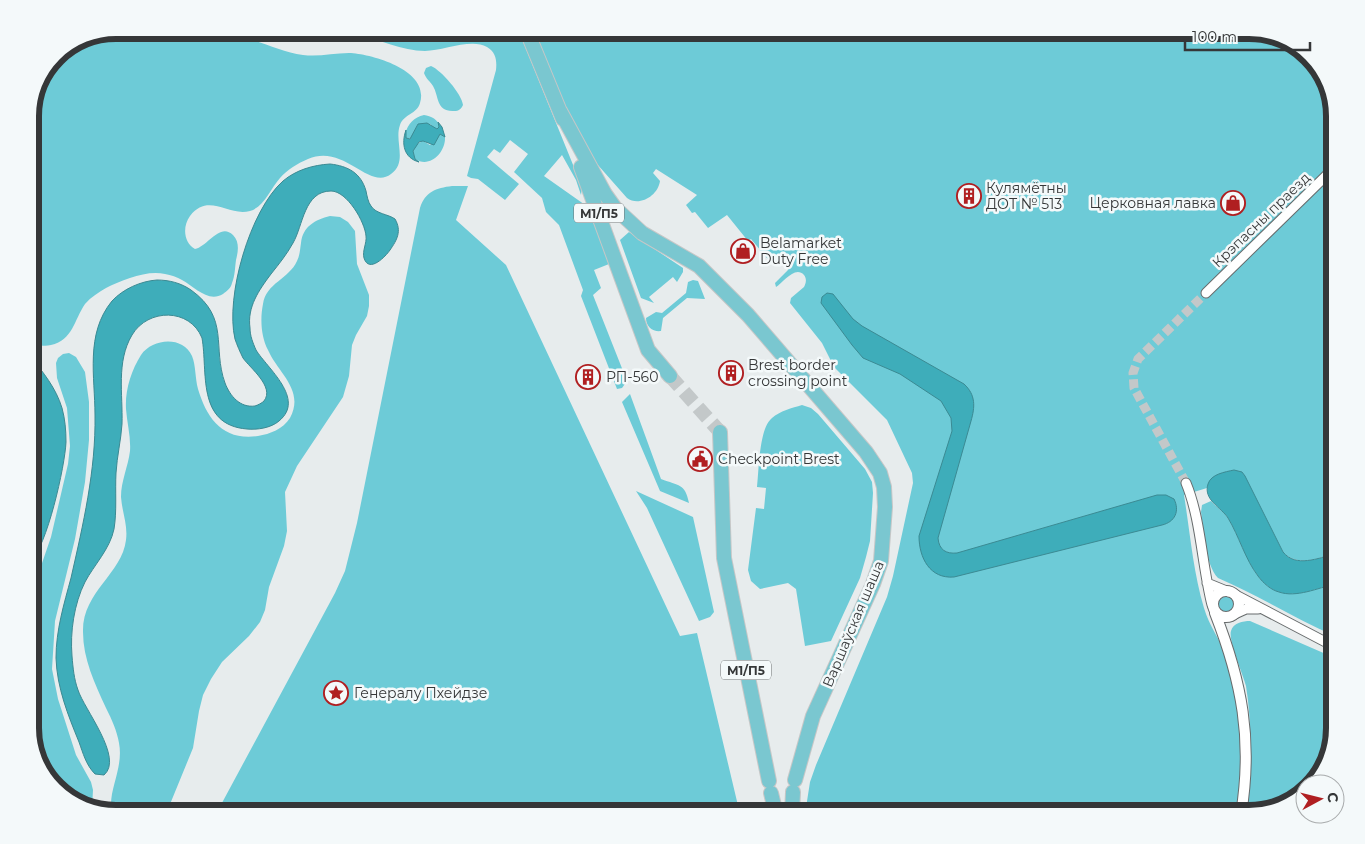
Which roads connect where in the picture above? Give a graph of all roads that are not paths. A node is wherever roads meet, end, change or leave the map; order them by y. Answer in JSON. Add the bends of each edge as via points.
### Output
{"nodes":[{"id":1,"x":530,"y":39,"type":"edge"},
{"id":2,"x":560,"y":111,"type":"junction"},
{"id":3,"x":1326,"y":176,"type":"edge"},
{"id":4,"x":1206,"y":293,"type":"tunnel mouth"},
{"id":5,"x":670,"y":376,"type":"tunnel mouth"},
{"id":6,"x":720,"y":432,"type":"tunnel mouth"},
{"id":7,"x":1186,"y":483,"type":"tunnel mouth"},
{"id":8,"x":1207,"y":582,"type":"junction"},
{"id":9,"x":1231,"y":593,"type":"junction"},
{"id":10,"x":1214,"y":609,"type":"junction"},
{"id":11,"x":1266,"y":611,"type":"junction"},
{"id":12,"x":1235,"y":614,"type":"junction"},
{"id":13,"x":1226,"y":642,"type":"junction"},
{"id":14,"x":1326,"y":642,"type":"edge"},
{"id":15,"x":774,"y":805,"type":"edge"},
{"id":16,"x":793,"y":805,"type":"edge"},
{"id":17,"x":1242,"y":805,"type":"edge"}],
"edges":[{"from":1,"to":2,"type":"highway","name":"Варшаўская шаша","number":"М1/П5"},
{"from":2,"to":5,"type":"highway","name":"Варшаўская шаша","number":"М1/П5","via":[[648,350]]},
{"from":2,"to":16,"type":"highway","name":"Варшаўская шаша","number":"М1/П5","via":[[588,165],[616,208],[642,233],[699,266],[746,313],[866,452],[883,481],[885,507],[881,561],[813,716],[794,786]]},
{"from":3,"to":4,"type":"street","name":"Крэпасны праезд"},
{"from":6,"to":15,"type":"highway","number":"М1/П5","via":[[724,558]]},
{"from":7,"to":8,"type":"street"},
{"from":8,"to":9,"type":"street"},
{"from":8,"to":10,"type":"street"},
{"from":9,"to":10,"type":"street","via":[[1218,594]]},
{"from":9,"to":11,"type":"street"},
{"from":9,"to":12,"type":"street","via":[[1237,597],[1239,606]]},
{"from":10,"to":12,"type":"street","via":[[1227,618]]},
{"from":10,"to":13,"type":"street"},
{"from":11,"to":12,"type":"street","via":[[1246,609]]},
{"from":11,"to":14,"type":"street"},
{"from":12,"to":13,"type":"street","via":[[1227,630]]},
{"from":13,"to":17,"type":"street","via":[[1244,713],[1246,756]]}]}
